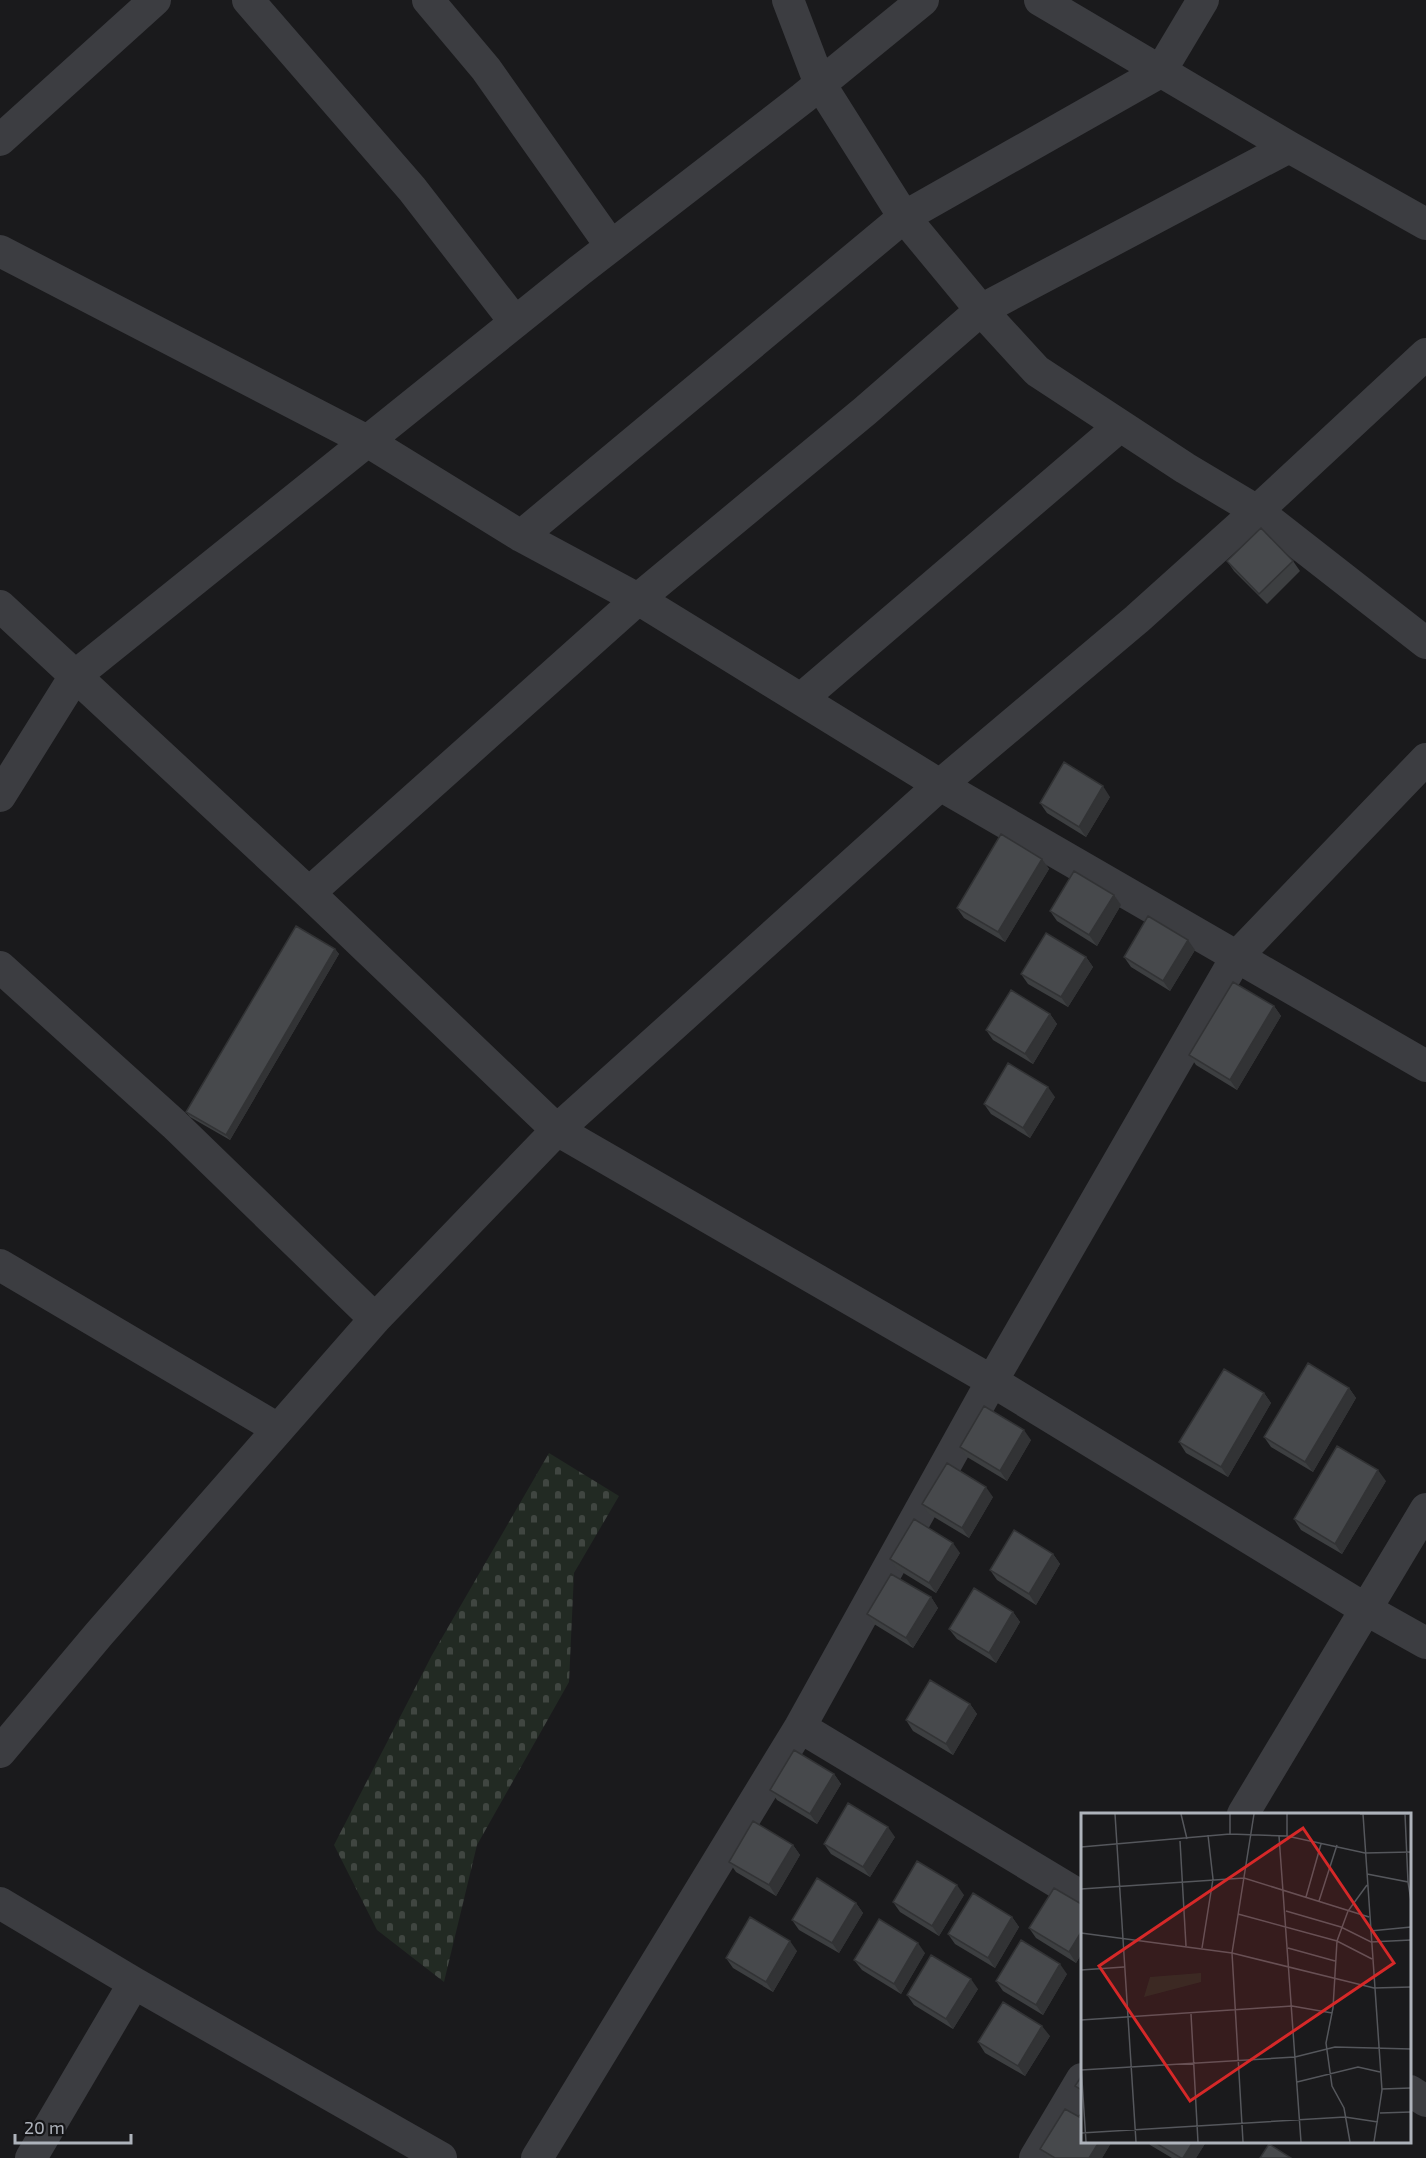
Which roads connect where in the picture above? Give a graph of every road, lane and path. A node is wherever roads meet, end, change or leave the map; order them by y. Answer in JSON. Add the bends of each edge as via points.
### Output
{"nodes":[{"id":1,"x":155,"y":0,"type":"edge"},
{"id":2,"x":248,"y":0,"type":"edge"},
{"id":3,"x":428,"y":0,"type":"edge"},
{"id":4,"x":788,"y":0,"type":"edge"},
{"id":5,"x":923,"y":0,"type":"edge"},
{"id":6,"x":1040,"y":0,"type":"edge"},
{"id":7,"x":1203,"y":0,"type":"edge"},
{"id":8,"x":1083,"y":11,"type":"edge"},
{"id":9,"x":1160,"y":72,"type":"junction"},
{"id":10,"x":820,"y":84,"type":"junction"},
{"id":11,"x":0,"y":140,"type":"edge"},
{"id":12,"x":1289,"y":147,"type":"junction"},
{"id":13,"x":904,"y":217,"type":"junction"},
{"id":14,"x":1426,"y":224,"type":"edge"},
{"id":15,"x":611,"y":246,"type":"junction"},
{"id":16,"x":0,"y":250,"type":"edge"},
{"id":17,"x":981,"y":310,"type":"junction"},
{"id":18,"x":515,"y":322,"type":"junction"},
{"id":19,"x":1426,"y":354,"type":"edge"},
{"id":20,"x":1120,"y":426,"type":"junction"},
{"id":21,"x":367,"y":441,"type":"junction"},
{"id":22,"x":1257,"y":511,"type":"junction"},
{"id":23,"x":521,"y":536,"type":"junction"},
{"id":24,"x":638,"y":598,"type":"junction"},
{"id":25,"x":0,"y":606,"type":"edge"},
{"id":26,"x":1426,"y":643,"type":"edge"},
{"id":27,"x":75,"y":676,"type":"junction"},
{"id":28,"x":801,"y":699,"type":"junction"},
{"id":29,"x":1426,"y":759,"type":"edge"},
{"id":30,"x":940,"y":785,"type":"junction"},
{"id":31,"x":0,"y":796,"type":"edge"},
{"id":32,"x":309,"y":893,"type":"junction"},
{"id":33,"x":1236,"y":956,"type":"junction"},
{"id":34,"x":0,"y":967,"type":"edge"},
{"id":35,"x":1426,"y":1066,"type":"edge"},
{"id":36,"x":557,"y":1130,"type":"junction"},
{"id":37,"x":0,"y":1265,"type":"edge"},
{"id":38,"x":375,"y":1319,"type":"junction"},
{"id":39,"x":992,"y":1381,"type":"junction"},
{"id":40,"x":278,"y":1429,"type":"junction"},
{"id":41,"x":1426,"y":1509,"type":"edge"},
{"id":42,"x":1367,"y":1610,"type":"junction"},
{"id":43,"x":1426,"y":1643,"type":"edge"},
{"id":44,"x":800,"y":1727,"type":"junction"},
{"id":45,"x":0,"y":1752,"type":"edge"},
{"id":46,"x":1244,"y":1813,"type":"edge"},
{"id":47,"x":1081,"y":1896,"type":"edge"},
{"id":48,"x":0,"y":1903,"type":"edge"},
{"id":49,"x":134,"y":1983,"type":"junction"},
{"id":50,"x":1081,"y":2082,"type":"edge"},
{"id":51,"x":1411,"y":2092,"type":"edge"},
{"id":52,"x":1426,"y":2101,"type":"edge"},
{"id":53,"x":32,"y":2158,"type":"edge"},
{"id":54,"x":441,"y":2158,"type":"edge"},
{"id":55,"x":537,"y":2158,"type":"edge"},
{"id":56,"x":1035,"y":2158,"type":"edge"}],
"edges":[{"from":1,"to":11,"type":"street"},
{"from":2,"to":18,"type":"street","via":[[412,189]]},
{"from":3,"to":15,"type":"street","via":[[486,69]]},
{"from":4,"to":10,"type":"street"},
{"from":5,"to":10,"type":"street"},
{"from":6,"to":8,"type":"street"},
{"from":7,"to":9,"type":"street"},
{"from":8,"to":9,"type":"street"},
{"from":9,"to":12,"type":"street"},
{"from":9,"to":13,"type":"street"},
{"from":10,"to":13,"type":"street"},
{"from":10,"to":15,"type":"street"},
{"from":12,"to":14,"type":"street"},
{"from":12,"to":17,"type":"street"},
{"from":13,"to":17,"type":"street"},
{"from":13,"to":23,"type":"street"},
{"from":15,"to":18,"type":"street"},
{"from":16,"to":21,"type":"street"},
{"from":17,"to":20,"type":"street","via":[[1036,371]]},
{"from":17,"to":24,"type":"street"},
{"from":18,"to":21,"type":"street"},
{"from":19,"to":22,"type":"street"},
{"from":20,"to":22,"type":"street"},
{"from":20,"to":28,"type":"street"},
{"from":21,"to":23,"type":"street"},
{"from":21,"to":27,"type":"street"},
{"from":22,"to":26,"type":"street"},
{"from":22,"to":30,"type":"street","via":[[1137,619]]},
{"from":23,"to":24,"type":"street"},
{"from":24,"to":28,"type":"street"},
{"from":24,"to":32,"type":"street"},
{"from":25,"to":27,"type":"street"},
{"from":27,"to":31,"type":"street"},
{"from":27,"to":32,"type":"street"},
{"from":28,"to":30,"type":"street"},
{"from":29,"to":33,"type":"street"},
{"from":30,"to":33,"type":"street"},
{"from":30,"to":36,"type":"street"},
{"from":32,"to":36,"type":"street"},
{"from":33,"to":35,"type":"street"},
{"from":33,"to":39,"type":"street"},
{"from":34,"to":38,"type":"street","via":[[174,1124]]},
{"from":36,"to":38,"type":"street"},
{"from":36,"to":39,"type":"street"},
{"from":37,"to":40,"type":"street"},
{"from":38,"to":40,"type":"street"},
{"from":39,"to":42,"type":"street"},
{"from":39,"to":44,"type":"street"},
{"from":40,"to":45,"type":"street"},
{"from":41,"to":42,"type":"street"},
{"from":42,"to":43,"type":"street"},
{"from":42,"to":46,"type":"street"},
{"from":44,"to":47,"type":"street"},
{"from":44,"to":55,"type":"street"},
{"from":48,"to":49,"type":"street"},
{"from":49,"to":53,"type":"street"},
{"from":49,"to":54,"type":"street"},
{"from":50,"to":56,"type":"street"},
{"from":51,"to":52,"type":"street"}]}
